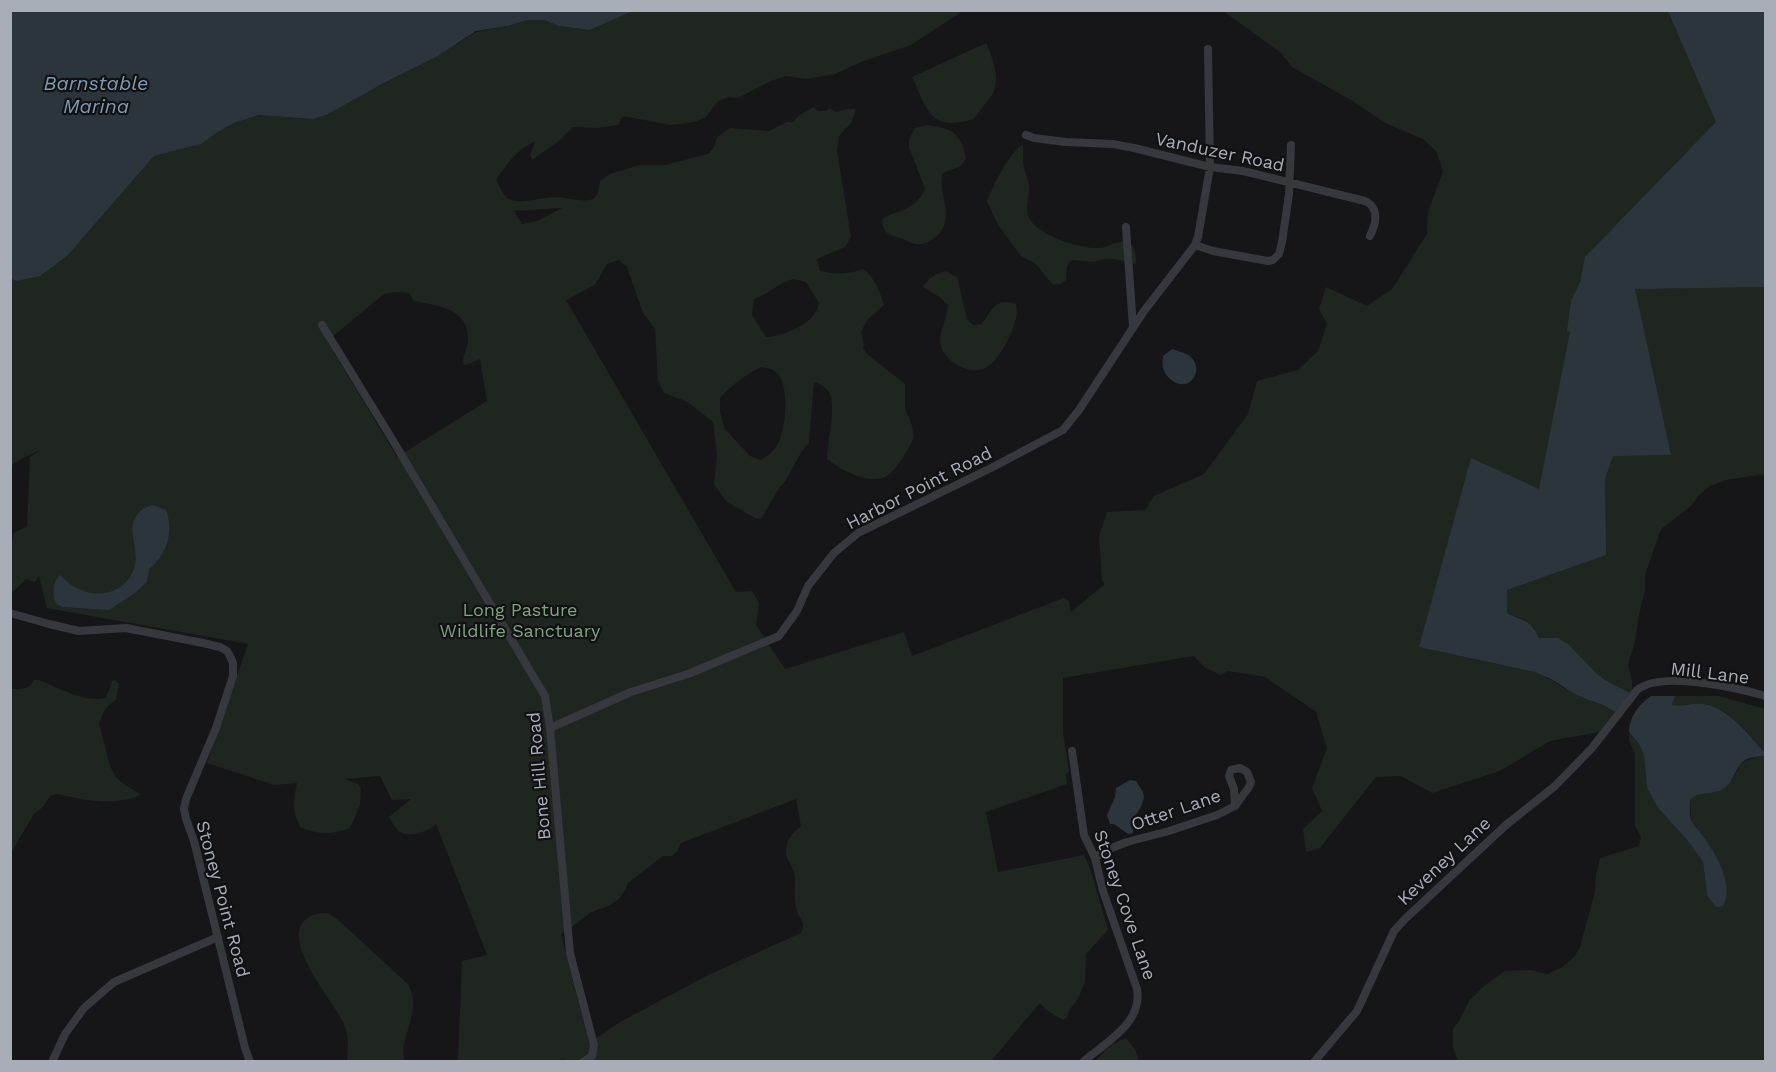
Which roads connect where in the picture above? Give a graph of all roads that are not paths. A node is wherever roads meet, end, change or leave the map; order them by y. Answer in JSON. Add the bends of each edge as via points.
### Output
{"nodes":[{"id":1,"x":1208,"y":49,"type":"dead end"},
{"id":2,"x":1026,"y":135,"type":"dead end"},
{"id":3,"x":1291,"y":145,"type":"dead end"},
{"id":4,"x":1210,"y":167,"type":"junction"},
{"id":5,"x":1289,"y":182,"type":"junction"},
{"id":6,"x":1126,"y":227,"type":"dead end"},
{"id":7,"x":1370,"y":236,"type":"dead end"},
{"id":8,"x":1196,"y":245,"type":"junction"},
{"id":9,"x":322,"y":325,"type":"dead end"},
{"id":10,"x":1133,"y":327,"type":"junction"},
{"id":11,"x":10,"y":613,"type":"edge"},
{"id":12,"x":1766,"y":696,"type":"edge"},
{"id":13,"x":1624,"y":706,"type":"joint"},
{"id":14,"x":550,"y":728,"type":"junction"},
{"id":15,"x":1072,"y":751,"type":"dead end"},
{"id":16,"x":1235,"y":806,"type":"junction"},
{"id":17,"x":1095,"y":858,"type":"junction"},
{"id":18,"x":218,"y":937,"type":"junction"},
{"id":19,"x":52,"y":1062,"type":"edge"},
{"id":20,"x":250,"y":1062,"type":"edge"},
{"id":21,"x":583,"y":1062,"type":"edge"},
{"id":22,"x":1083,"y":1062,"type":"edge"},
{"id":23,"x":1314,"y":1062,"type":"edge"}],
"edges":[{"from":1,"to":4,"type":"street"},
{"from":2,"to":4,"type":"street","name":"Vanduzer Road","via":[[1134,147]]},
{"from":3,"to":5,"type":"street"},
{"from":4,"to":5,"type":"street","name":"Vanduzer Road"},
{"from":4,"to":8,"type":"street"},
{"from":5,"to":7,"type":"street","name":"Vanduzer Road","via":[[1370,203],[1376,213]]},
{"from":5,"to":8,"type":"street","via":[[1281,250],[1273,260],[1241,257]]},
{"from":6,"to":10,"type":"street"},
{"from":8,"to":10,"type":"street","name":"Harbor Point Road"},
{"from":9,"to":14,"type":"street","name":"Bone Hill Road","via":[[546,696]]},
{"from":10,"to":14,"type":"street","name":"Harbor Point Road","via":[[1063,430],[858,533],[834,553],[808,586],[797,611],[779,636],[688,674],[631,692]]},
{"from":11,"to":18,"type":"street","name":"Stoney Point Road","via":[[80,631],[126,628],[188,639],[219,647],[231,656],[234,670],[230,686],[184,809]]},
{"from":12,"to":13,"type":"street","name":"Mill Lane","via":[[1667,680],[1637,690]]},
{"from":13,"to":23,"type":"street","name":"Keveney Lane","via":[[1592,748],[1555,786],[1506,825],[1394,931],[1357,1011]]},
{"from":14,"to":21,"type":"street","name":"Bone Hill Road","via":[[570,953],[594,1046],[592,1056]]},
{"from":15,"to":17,"type":"street","name":"Stoney Cove Lane","via":[[1083,835]]},
{"from":16,"to":16,"type":"street","name":"Otter Lane","via":[[1251,782],[1247,772],[1240,768],[1231,770],[1228,776]]},
{"from":16,"to":17,"type":"street","name":"Otter Lane","via":[[1127,842]]},
{"from":17,"to":22,"type":"street","name":"Stoney Cove Lane","via":[[1139,998],[1127,1024]]},
{"from":18,"to":19,"type":"street","via":[[114,982],[84,1008],[65,1034]]},
{"from":18,"to":20,"type":"street","name":"Stoney Point Road"}]}
